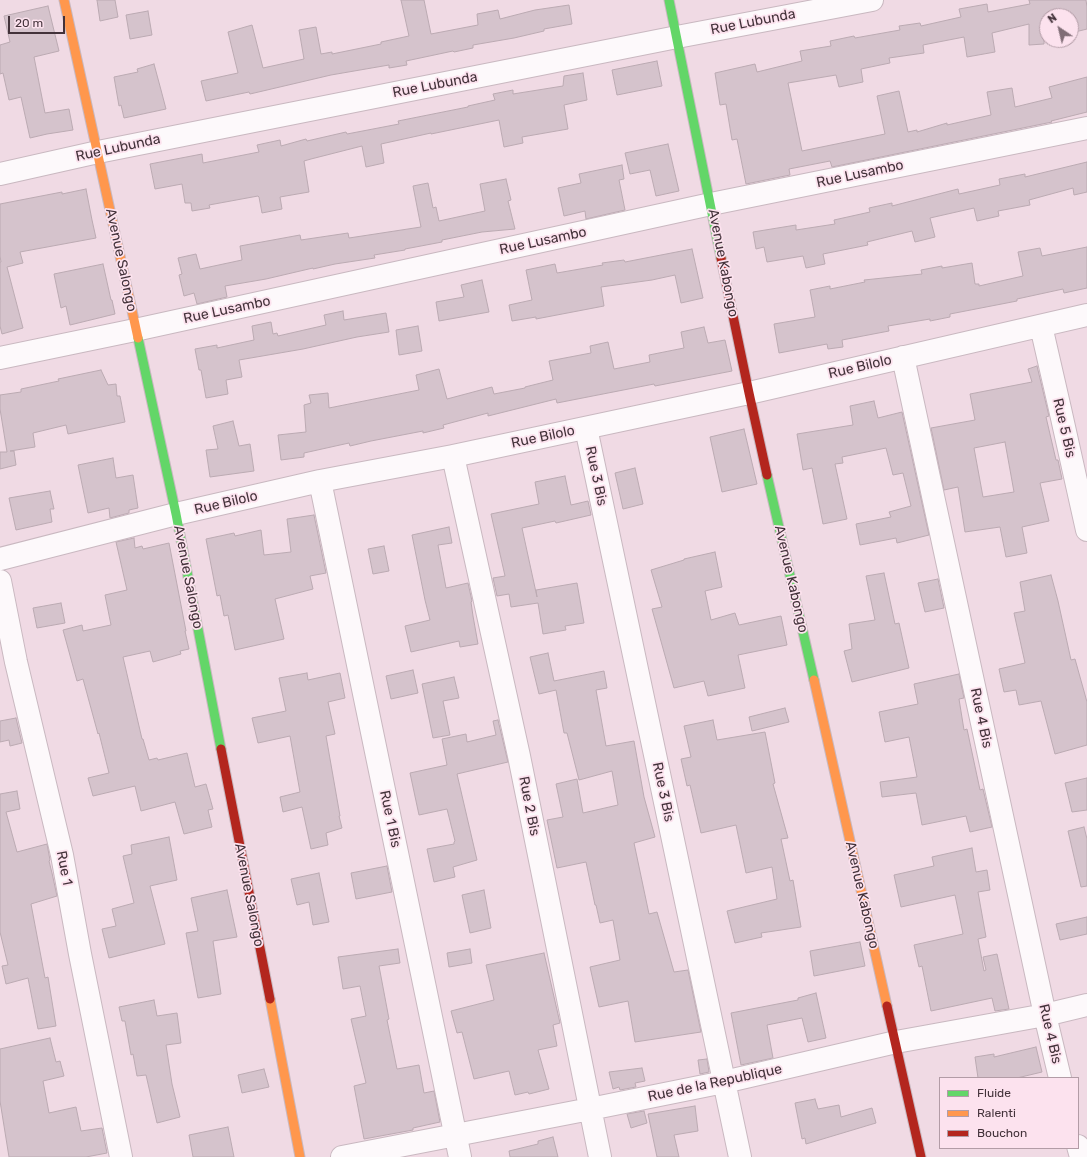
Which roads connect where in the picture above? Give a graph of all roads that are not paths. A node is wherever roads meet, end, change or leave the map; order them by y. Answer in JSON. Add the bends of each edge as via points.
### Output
{"nodes":[{"id":1,"x":64,"y":0,"type":"edge"},
{"id":2,"x":669,"y":0,"type":"edge"},
{"id":3,"x":872,"y":0,"type":"edge"},
{"id":4,"x":677,"y":37,"type":"junction"},
{"id":5,"x":1087,"y":128,"type":"edge"},
{"id":6,"x":98,"y":152,"type":"junction"},
{"id":7,"x":0,"y":174,"type":"edge"},
{"id":8,"x":711,"y":204,"type":"junction"},
{"id":9,"x":1087,"y":315,"type":"edge"},
{"id":10,"x":1041,"y":326,"type":"junction"},
{"id":11,"x":135,"y":330,"type":"junction"},
{"id":12,"x":0,"y":358,"type":"edge"},
{"id":13,"x":903,"y":358,"type":"junction"},
{"id":14,"x":749,"y":393,"type":"junction"},
{"id":15,"x":586,"y":428,"type":"junction"},
{"id":16,"x":453,"y":456,"type":"junction"},
{"id":17,"x":320,"y":481,"type":"junction"},
{"id":18,"x":176,"y":514,"type":"junction"},
{"id":19,"x":1087,"y":530,"type":"edge"},
{"id":20,"x":0,"y":559,"type":"edge"},
{"id":21,"x":0,"y":581,"type":"edge"},
{"id":22,"x":1087,"y":1005,"type":"edge"},
{"id":23,"x":1045,"y":1015,"type":"junction"},
{"id":24,"x":896,"y":1042,"type":"junction"},
{"id":25,"x":1060,"y":1077,"type":"edge"},
{"id":26,"x":724,"y":1082,"type":"junction"},
{"id":27,"x":590,"y":1109,"type":"junction"},
{"id":28,"x":455,"y":1135,"type":"junction"},
{"id":29,"x":121,"y":1157,"type":"edge"},
{"id":30,"x":300,"y":1157,"type":"edge"},
{"id":31,"x":342,"y":1157,"type":"edge"},
{"id":32,"x":460,"y":1157,"type":"edge"},
{"id":33,"x":600,"y":1157,"type":"edge"},
{"id":34,"x":740,"y":1157,"type":"edge"},
{"id":35,"x":921,"y":1157,"type":"edge"}],
"edges":[{"from":1,"to":6,"type":"street","name":"Avenue Salongo"},
{"from":2,"to":4,"type":"street","name":"Avenue Kabongo"},
{"from":3,"to":4,"type":"street","name":"Rue Lubunda"},
{"from":4,"to":6,"type":"street","name":"Rue Lubunda"},
{"from":4,"to":8,"type":"street","name":"Avenue Kabongo"},
{"from":5,"to":8,"type":"street","name":"Rue Lusambo"},
{"from":6,"to":7,"type":"street","name":"Rue Lubunda"},
{"from":6,"to":11,"type":"street","name":"Avenue Salongo"},
{"from":8,"to":11,"type":"street","name":"Rue Lusambo"},
{"from":8,"to":14,"type":"street","name":"Avenue Kabongo"},
{"from":9,"to":10,"type":"street","name":"Rue Bilolo"},
{"from":10,"to":13,"type":"street","name":"Rue Bilolo"},
{"from":10,"to":19,"type":"street","name":"Rue 5 Bis"},
{"from":11,"to":12,"type":"street","name":"Rue Lusambo"},
{"from":11,"to":18,"type":"street","name":"Avenue Salongo"},
{"from":13,"to":14,"type":"street","name":"Rue Bilolo"},
{"from":13,"to":23,"type":"street","name":"Rue 4 Bis"},
{"from":14,"to":15,"type":"street","name":"Rue Bilolo"},
{"from":14,"to":24,"type":"street","name":"Avenue Kabongo"},
{"from":15,"to":16,"type":"street","name":"Rue Bilolo"},
{"from":15,"to":26,"type":"street","name":"Rue 3 Bis"},
{"from":16,"to":17,"type":"street","name":"Rue Bilolo"},
{"from":16,"to":27,"type":"street","name":"Rue 2 Bis","via":[[517,748]]},
{"from":17,"to":18,"type":"street","name":"Rue Bilolo"},
{"from":17,"to":28,"type":"street","name":"Rue 1 Bis"},
{"from":18,"to":20,"type":"street","name":"Rue Bilolo"},
{"from":18,"to":30,"type":"street","name":"Avenue Salongo"},
{"from":21,"to":29,"type":"street","name":"Rue 1","via":[[16,662],[62,855]]},
{"from":22,"to":23,"type":"street","name":"Rue de la Republique"},
{"from":23,"to":24,"type":"street","name":"Rue de la Republique"},
{"from":23,"to":25,"type":"street","name":"Rue 4 Bis"},
{"from":24,"to":26,"type":"street","name":"Rue de la Republique"},
{"from":24,"to":35,"type":"street","name":"Avenue Kabongo"},
{"from":26,"to":27,"type":"street","name":"Rue de la Republique"},
{"from":26,"to":34,"type":"street","name":"Rue 3 Bis"},
{"from":27,"to":28,"type":"street","name":"Rue de la Republique"},
{"from":27,"to":33,"type":"street","name":"Rue 2 Bis"},
{"from":28,"to":31,"type":"street","name":"Rue de la Republique"},
{"from":28,"to":32,"type":"street","name":"Rue 1 Bis"}]}
